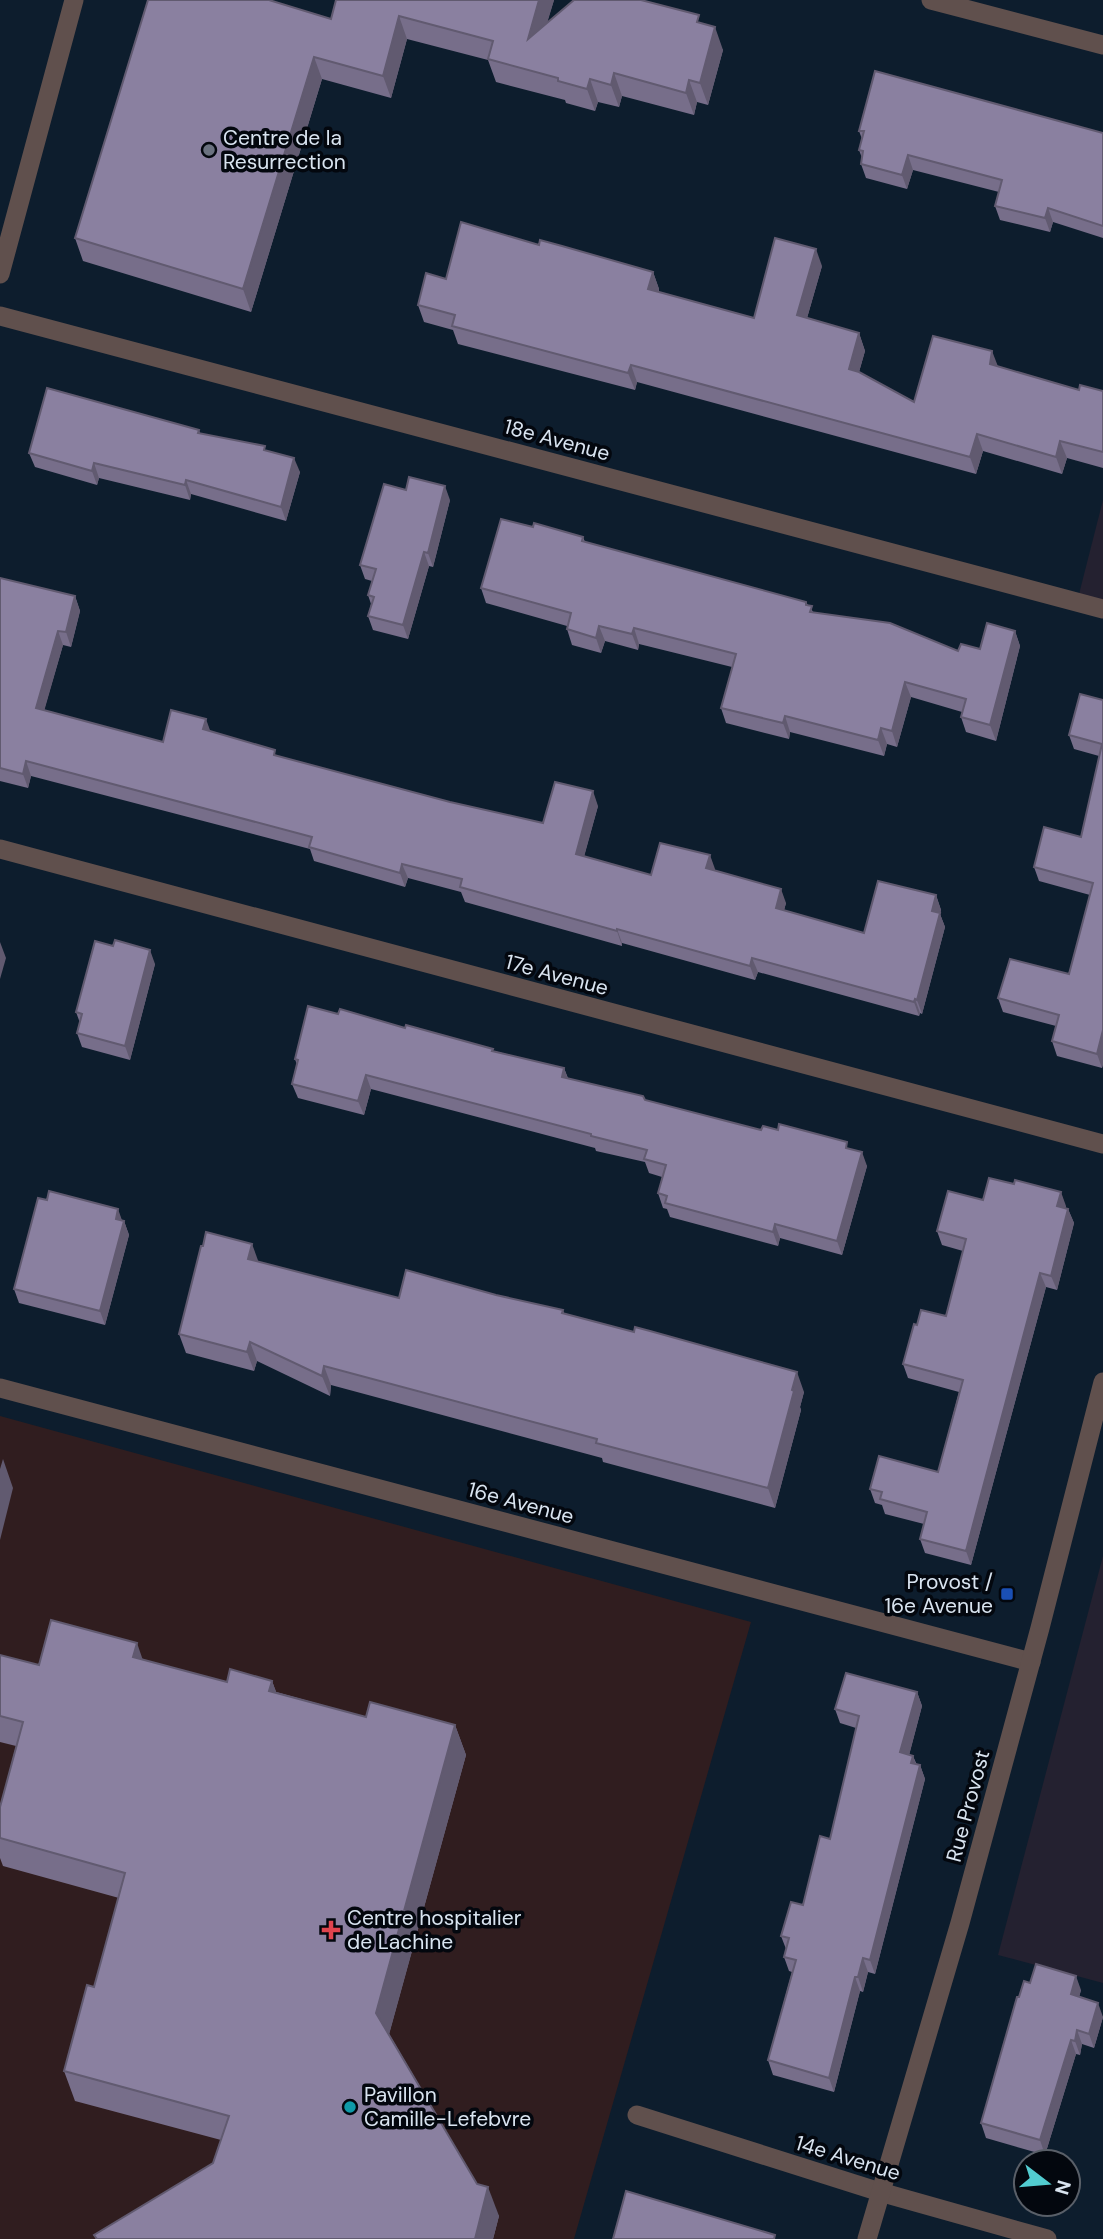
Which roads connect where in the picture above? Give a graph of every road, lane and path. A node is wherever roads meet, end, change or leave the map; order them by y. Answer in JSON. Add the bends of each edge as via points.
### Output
{"nodes":[{"id":1,"x":74,"y":0,"type":"edge"},
{"id":2,"x":931,"y":0,"type":"edge"},
{"id":3,"x":1103,"y":46,"type":"edge"},
{"id":4,"x":0,"y":274,"type":"edge"},
{"id":5,"x":0,"y":316,"type":"edge"},
{"id":6,"x":1103,"y":609,"type":"edge"},
{"id":7,"x":0,"y":849,"type":"edge"},
{"id":8,"x":1103,"y":1144,"type":"edge"},
{"id":9,"x":1103,"y":1382,"type":"edge"},
{"id":10,"x":0,"y":1388,"type":"edge"},
{"id":11,"x":1031,"y":1662,"type":"junction"},
{"id":12,"x":637,"y":2115,"type":"dead end"},
{"id":13,"x":880,"y":2192,"type":"junction"},
{"id":14,"x":867,"y":2239,"type":"edge"},
{"id":15,"x":1047,"y":2239,"type":"edge"}],
"edges":[{"from":1,"to":4,"type":"street"},
{"from":2,"to":3,"type":"street"},
{"from":5,"to":6,"type":"street","name":"18e Avenue"},
{"from":7,"to":8,"type":"street","name":"17e Avenue"},
{"from":9,"to":11,"type":"street","name":"Rue Provost"},
{"from":10,"to":11,"type":"street","name":"16e Avenue"},
{"from":11,"to":13,"type":"street","name":"Rue Provost"},
{"from":12,"to":13,"type":"street","name":"14e Avenue"},
{"from":13,"to":14,"type":"street","name":"Rue Provost"},
{"from":13,"to":15,"type":"street","name":"14e Avenue"}]}
